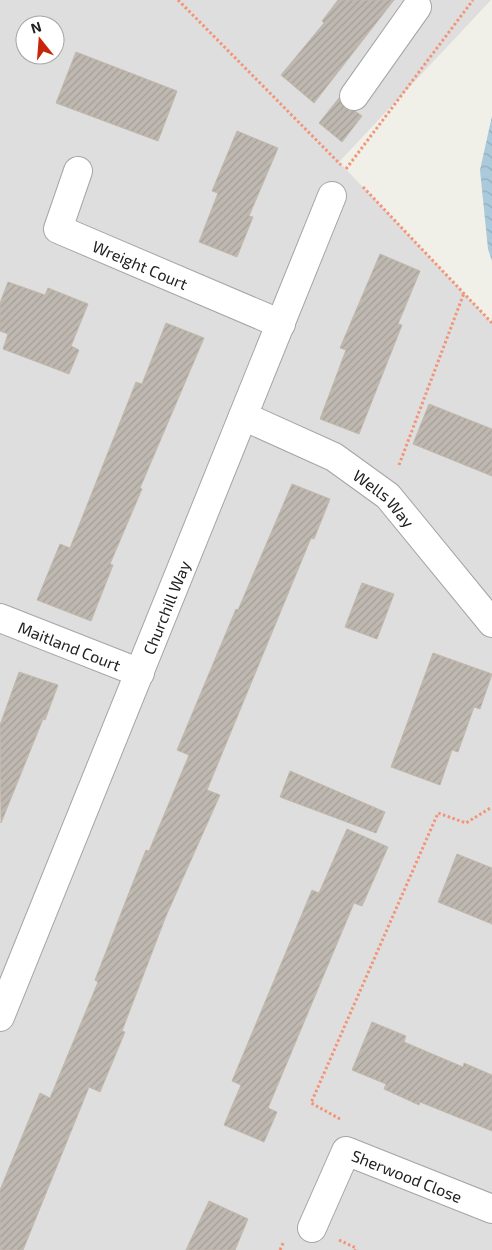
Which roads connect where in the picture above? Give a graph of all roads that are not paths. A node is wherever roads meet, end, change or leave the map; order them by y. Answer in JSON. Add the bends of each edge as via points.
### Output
{"nodes":[{"id":1,"x":416,"y":2,"type":"edge"},
{"id":2,"x":354,"y":96,"type":"dead end"},
{"id":3,"x":78,"y":170,"type":"dead end"},
{"id":4,"x":332,"y":196,"type":"dead end"},
{"id":5,"x":280,"y":324,"type":"junction"},
{"id":6,"x":243,"y":416,"type":"junction"},
{"id":7,"x":0,"y":618,"type":"edge"},
{"id":8,"x":492,"y":623,"type":"edge"},
{"id":9,"x":140,"y":673,"type":"junction"},
{"id":10,"x":0,"y":1017,"type":"edge"},
{"id":11,"x":492,"y":1209,"type":"edge"},
{"id":12,"x":312,"y":1228,"type":"dead end"}],
"edges":[{"from":1,"to":2,"type":"street"},
{"from":3,"to":5,"type":"street","name":"Wreight Court","via":[[58,229]]},
{"from":4,"to":5,"type":"street","name":"Churchill Way"},
{"from":5,"to":6,"type":"street","name":"Churchill Way"},
{"from":6,"to":8,"type":"street","name":"Wells Way","via":[[334,457],[388,496]]},
{"from":6,"to":9,"type":"street","name":"Churchill Way"},
{"from":7,"to":9,"type":"street","name":"Maitland Court"},
{"from":9,"to":10,"type":"street","name":"Churchill Way"},
{"from":11,"to":12,"type":"street","name":"Sherwood Close","via":[[346,1151]]}]}
